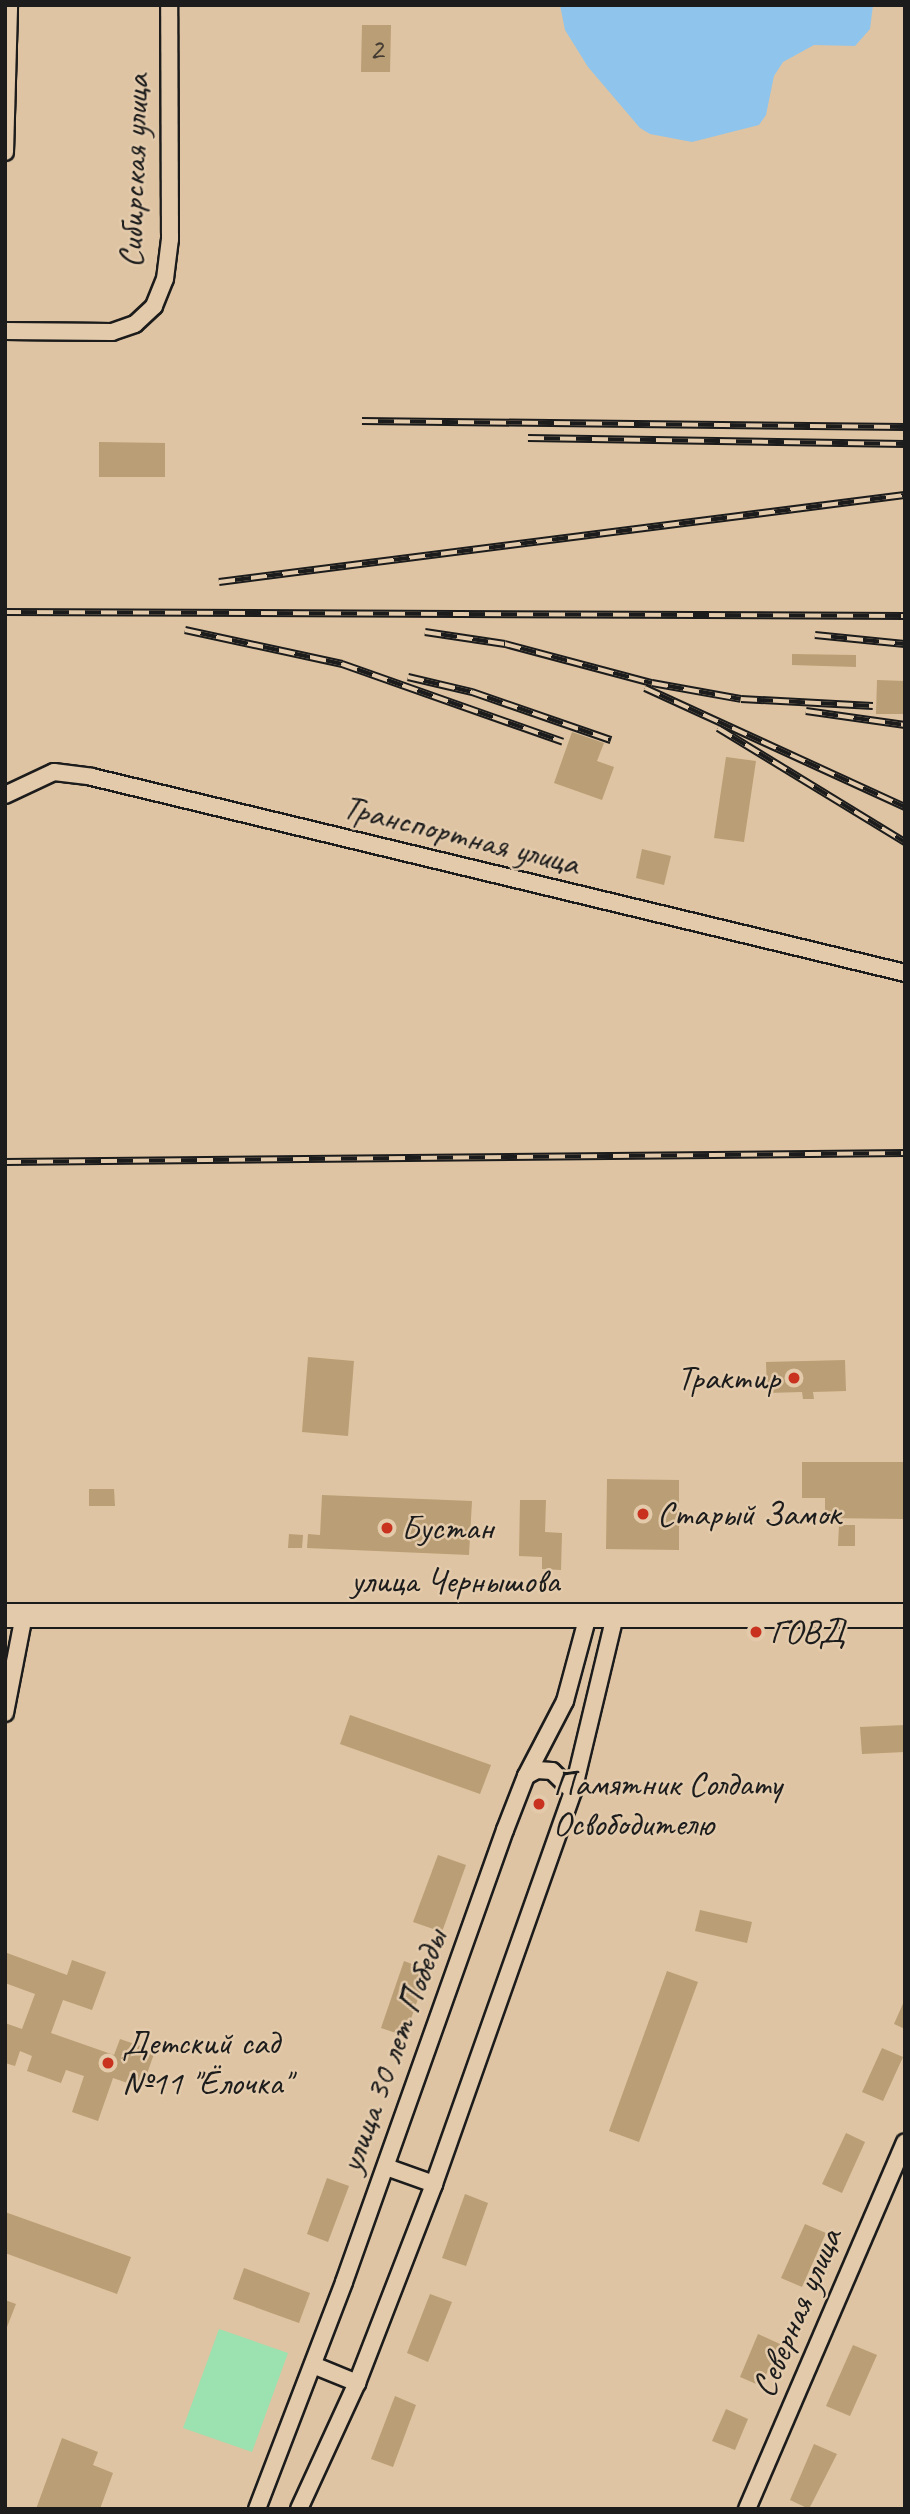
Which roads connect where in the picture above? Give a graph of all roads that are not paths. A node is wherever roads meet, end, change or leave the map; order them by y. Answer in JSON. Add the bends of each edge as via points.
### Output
{"nodes":[{"id":1,"x":9,"y":5,"type":"edge"},
{"id":2,"x":169,"y":5,"type":"edge"},
{"id":3,"x":5,"y":152,"type":"edge"},
{"id":4,"x":5,"y":331,"type":"edge"},
{"id":5,"x":5,"y":794,"type":"edge"},
{"id":6,"x":905,"y":973,"type":"edge"},
{"id":7,"x":15,"y":1615,"type":"edge"},
{"id":8,"x":905,"y":1615,"type":"edge"},
{"id":9,"x":588,"y":1616,"type":"junction"},
{"id":10,"x":615,"y":1616,"type":"junction"},
{"id":11,"x":5,"y":1713,"type":"edge"},
{"id":12,"x":526,"y":1776,"type":"junction"},
{"id":13,"x":573,"y":1791,"type":"junction"},
{"id":14,"x":905,"y":2143,"type":"edge"},
{"id":15,"x":386,"y":2167,"type":"junction"},
{"id":16,"x":434,"y":2184,"type":"junction"},
{"id":17,"x":313,"y":2365,"type":"junction"},
{"id":18,"x":357,"y":2383,"type":"junction"},
{"id":19,"x":302,"y":2503,"type":"edge"},
{"id":20,"x":257,"y":2509,"type":"edge"},
{"id":21,"x":747,"y":2509,"type":"edge"}],
"edges":[{"from":1,"to":3,"type":"street"},
{"from":2,"to":4,"type":"street","name":"Сибирская улица","via":[[170,239],[165,279],[154,306],[135,324],[112,332]]},
{"from":5,"to":6,"type":"street","name":"Транспортная улица","via":[[54,772],[92,777]]},
{"from":7,"to":9,"type":"main road","name":"улица Чернышова"},
{"from":7,"to":11,"type":"street"},
{"from":8,"to":10,"type":"main road","name":"улица Чернышова"},
{"from":9,"to":10,"type":"main road","name":"улица Чернышова"},
{"from":9,"to":12,"type":"street","name":"улица 30 лет Победы","via":[[565,1701]]},
{"from":10,"to":13,"type":"street"},
{"from":12,"to":13,"type":"street","via":[[537,1770],[552,1771]]},
{"from":12,"to":15,"type":"street","name":"улица 30 лет Победы"},
{"from":13,"to":16,"type":"street"},
{"from":14,"to":21,"type":"street","name":"Северная улица"},
{"from":15,"to":16,"type":"street"},
{"from":15,"to":17,"type":"street","name":"улица 30 лет Победы"},
{"from":16,"to":18,"type":"street"},
{"from":17,"to":18,"type":"street"},
{"from":17,"to":20,"type":"street","name":"улица 30 лет Победы"},
{"from":18,"to":19,"type":"street"}]}
